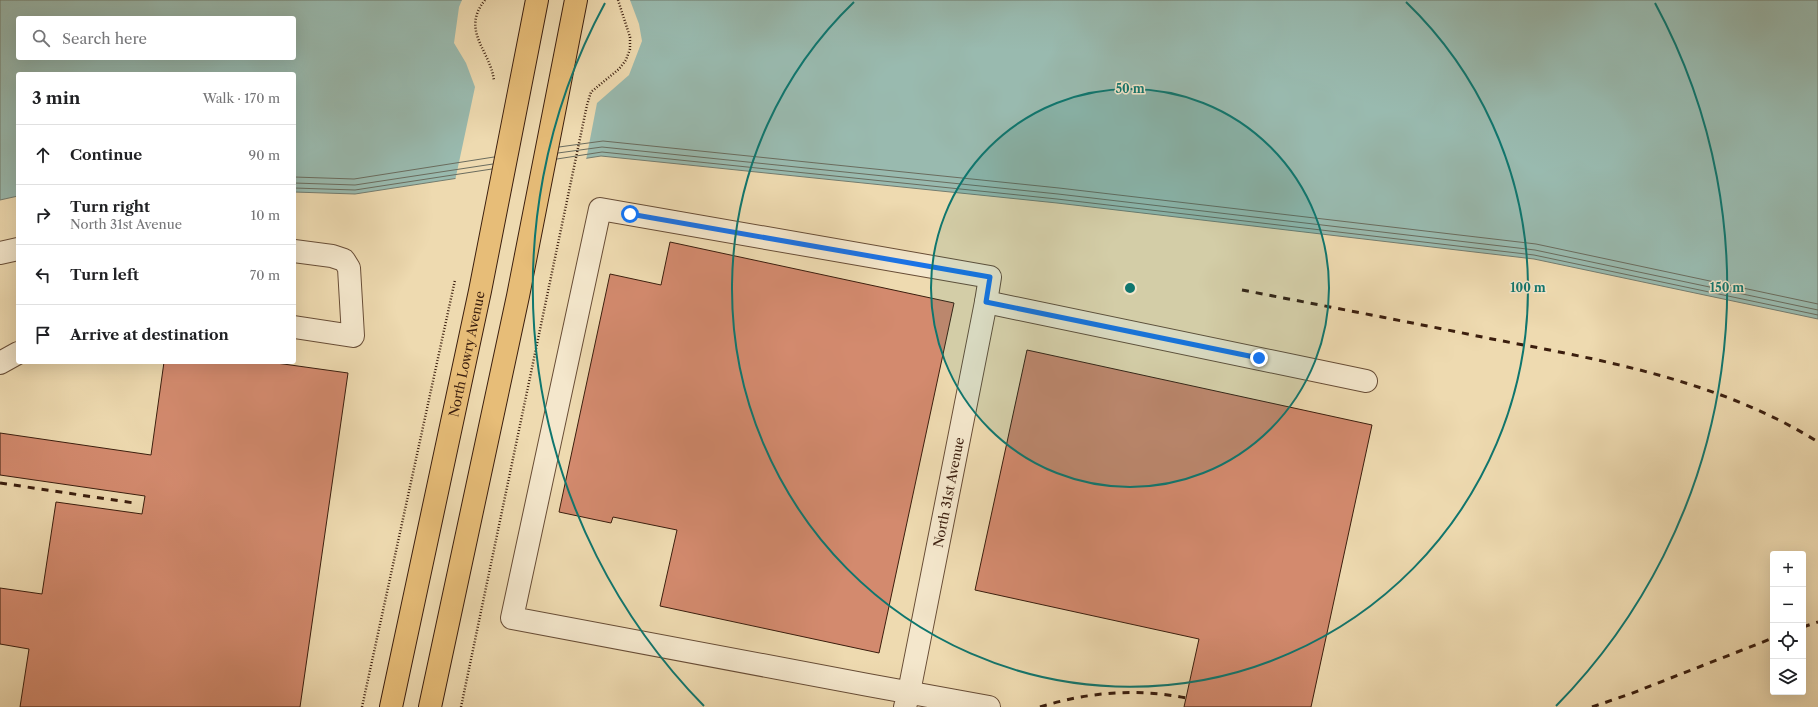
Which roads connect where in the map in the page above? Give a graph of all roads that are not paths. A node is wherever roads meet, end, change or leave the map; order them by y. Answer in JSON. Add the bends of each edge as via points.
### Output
{"nodes":[{"id":1,"x":537,"y":0,"type":"edge"},
{"id":2,"x":576,"y":0,"type":"edge"},
{"id":3,"x":16,"y":249,"type":"edge"},
{"id":4,"x":296,"y":251,"type":"edge"},
{"id":5,"x":0,"y":253,"type":"edge"},
{"id":6,"x":986,"y":302,"type":"junction"},
{"id":7,"x":296,"y":328,"type":"edge"},
{"id":8,"x":16,"y":354,"type":"edge"},
{"id":9,"x":0,"y":363,"type":"edge"},
{"id":10,"x":1366,"y":381,"type":"dead end"},
{"id":11,"x":907,"y":699,"type":"edge"},
{"id":12,"x":391,"y":707,"type":"edge"},
{"id":13,"x":430,"y":707,"type":"edge"},
{"id":14,"x":989,"y":707,"type":"edge"}],
"edges":[{"from":1,"to":12,"type":"main road","name":"North Lowry Avenue","via":[[480,291]]},
{"from":2,"to":13,"type":"main road","via":[[518,296]]},
{"from":3,"to":5,"type":"street"},
{"from":4,"to":7,"type":"street","via":[[344,260],[349,268],[353,336]]},
{"from":6,"to":10,"type":"street"},
{"from":6,"to":11,"type":"street","name":"North 31st Avenue"},
{"from":6,"to":11,"type":"street","name":"North 31st Avenue","via":[[990,277],[600,209],[512,618],[868,685]]},
{"from":8,"to":9,"type":"street"},
{"from":11,"to":14,"type":"street"}]}
